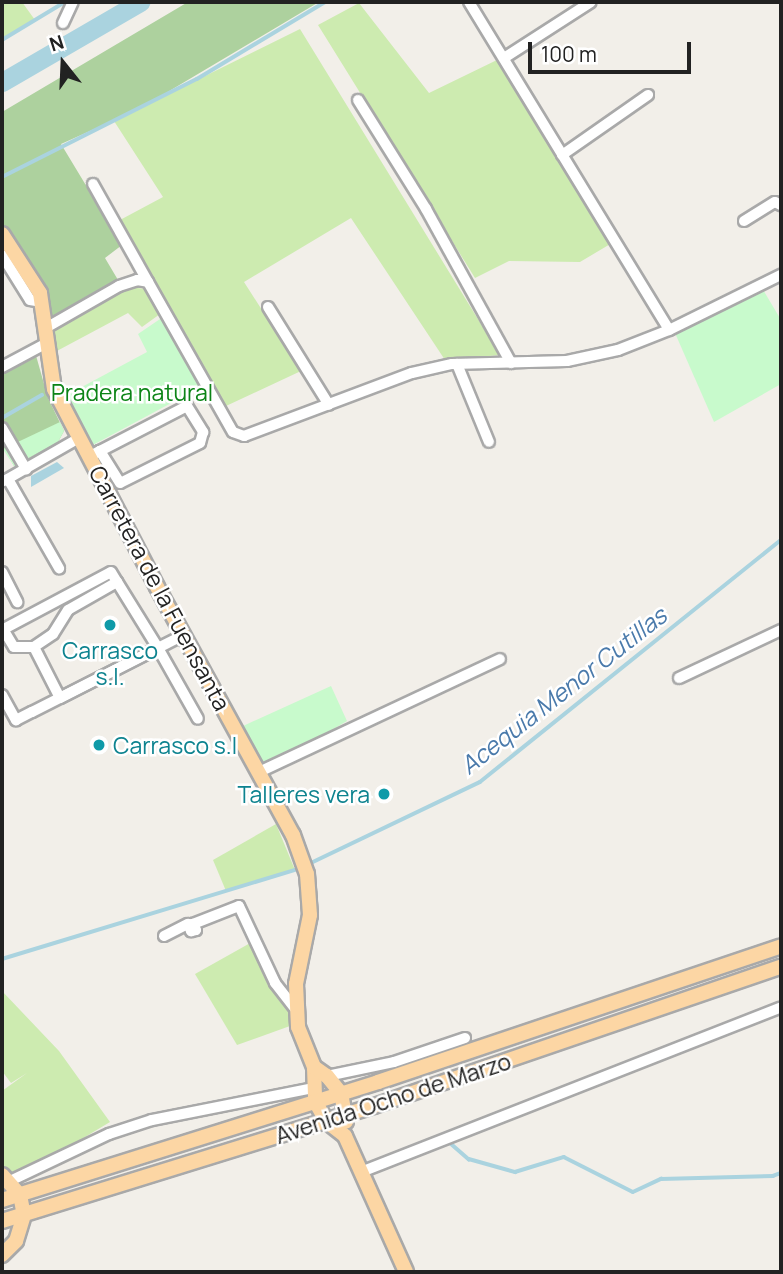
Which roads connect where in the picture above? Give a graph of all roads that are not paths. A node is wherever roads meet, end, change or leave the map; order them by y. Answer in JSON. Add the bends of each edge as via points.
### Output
{"nodes":[{"id":1,"x":73,"y":2,"type":"edge"},
{"id":2,"x":469,"y":2,"type":"edge"},
{"id":3,"x":591,"y":2,"type":"edge"},
{"id":4,"x":63,"y":23,"type":"dead end"},
{"id":5,"x":504,"y":58,"type":"junction"},
{"id":6,"x":648,"y":95,"type":"dead end"},
{"id":7,"x":358,"y":100,"type":"dead end"},
{"id":8,"x":562,"y":155,"type":"junction"},
{"id":9,"x":93,"y":184,"type":"dead end"},
{"id":10,"x":781,"y":205,"type":"edge"},
{"id":11,"x":744,"y":221,"type":"dead end"},
{"id":12,"x":2,"y":234,"type":"edge"},
{"id":13,"x":2,"y":255,"type":"edge"},
{"id":14,"x":781,"y":275,"type":"edge"},
{"id":15,"x":148,"y":282,"type":"junction"},
{"id":16,"x":41,"y":302,"type":"junction"},
{"id":17,"x":268,"y":307,"type":"dead end"},
{"id":18,"x":44,"y":329,"type":"junction"},
{"id":19,"x":669,"y":330,"type":"junction"},
{"id":20,"x":46,"y":344,"type":"junction"},
{"id":21,"x":511,"y":363,"type":"junction"},
{"id":22,"x":457,"y":364,"type":"junction"},
{"id":23,"x":2,"y":367,"type":"edge"},
{"id":24,"x":330,"y":405,"type":"junction"},
{"id":25,"x":2,"y":428,"type":"edge"},
{"id":26,"x":79,"y":438,"type":"junction"},
{"id":27,"x":489,"y":442,"type":"dead end"},
{"id":28,"x":95,"y":454,"type":"junction"},
{"id":29,"x":26,"y":469,"type":"junction"},
{"id":30,"x":5,"y":481,"type":"edge"},
{"id":31,"x":59,"y":568,"type":"dead end"},
{"id":32,"x":2,"y":572,"type":"edge"},
{"id":33,"x":117,"y":582,"type":"junction"},
{"id":34,"x":17,"y":602,"type":"dead end"},
{"id":35,"x":3,"y":629,"type":"edge"},
{"id":36,"x":781,"y":630,"type":"edge"},
{"id":37,"x":184,"y":635,"type":"junction"},
{"id":38,"x":34,"y":647,"type":"junction"},
{"id":39,"x":158,"y":648,"type":"junction"},
{"id":40,"x":500,"y":659,"type":"dead end"},
{"id":41,"x":679,"y":678,"type":"dead end"},
{"id":42,"x":2,"y":695,"type":"edge"},
{"id":43,"x":198,"y":719,"type":"dead end"},
{"id":44,"x":259,"y":772,"type":"junction"},
{"id":45,"x":163,"y":936,"type":"dead end"},
{"id":46,"x":781,"y":946,"type":"edge"},
{"id":47,"x":781,"y":967,"type":"edge"},
{"id":48,"x":781,"y":1007,"type":"edge"},
{"id":49,"x":298,"y":1012,"type":"junction"},
{"id":50,"x":465,"y":1038,"type":"dead end"},
{"id":51,"x":314,"y":1067,"type":"junction"},
{"id":52,"x":327,"y":1076,"type":"junction"},
{"id":53,"x":341,"y":1093,"type":"junction"},
{"id":54,"x":314,"y":1095,"type":"junction"},
{"id":55,"x":347,"y":1115,"type":"junction"},
{"id":56,"x":326,"y":1121,"type":"junction"},
{"id":57,"x":345,"y":1136,"type":"junction"},
{"id":58,"x":361,"y":1172,"type":"junction"},
{"id":59,"x":6,"y":1178,"type":"edge"},
{"id":60,"x":20,"y":1195,"type":"junction"},
{"id":61,"x":2,"y":1200,"type":"edge"},
{"id":62,"x":24,"y":1215,"type":"junction"},
{"id":63,"x":2,"y":1221,"type":"edge"},
{"id":64,"x":2,"y":1255,"type":"edge"},
{"id":65,"x":407,"y":1272,"type":"edge"}],
"edges":[{"from":1,"to":4,"type":"street"},
{"from":2,"to":5,"type":"street"},
{"from":3,"to":5,"type":"street"},
{"from":5,"to":8,"type":"street"},
{"from":6,"to":8,"type":"street"},
{"from":7,"to":21,"type":"street","via":[[426,209]]},
{"from":8,"to":19,"type":"street"},
{"from":9,"to":15,"type":"street"},
{"from":10,"to":11,"type":"street","via":[[775,202]]},
{"from":12,"to":16,"type":"main road","name":"Carretera de la Fuensanta","via":[[40,293]]},
{"from":13,"to":16,"type":"street","via":[[30,300]]},
{"from":14,"to":19,"type":"street"},
{"from":15,"to":18,"type":"street","via":[[118,286]]},
{"from":15,"to":24,"type":"street","via":[[233,432],[244,436]]},
{"from":16,"to":18,"type":"main road","name":"Carretera de la Fuensanta"},
{"from":17,"to":24,"type":"street"},
{"from":18,"to":20,"type":"main road","name":"Carretera de la Fuensanta"},
{"from":19,"to":21,"type":"street","via":[[598,355]]},
{"from":20,"to":23,"type":"street"},
{"from":20,"to":26,"type":"main road","name":"Carretera de la Fuensanta","via":[[54,389]]},
{"from":21,"to":22,"type":"street"},
{"from":22,"to":24,"type":"street","via":[[412,373]]},
{"from":22,"to":27,"type":"street"},
{"from":25,"to":29,"type":"street"},
{"from":26,"to":28,"type":"main road","name":"Carretera de la Fuensanta"},
{"from":26,"to":29,"type":"street"},
{"from":28,"to":28,"type":"street","via":[[187,406],[203,432],[200,443],[120,483]]},
{"from":28,"to":37,"type":"main road","name":"Carretera de la Fuensanta"},
{"from":29,"to":30,"type":"street"},
{"from":30,"to":31,"type":"street"},
{"from":32,"to":34,"type":"street"},
{"from":33,"to":35,"type":"street","via":[[111,572]]},
{"from":33,"to":38,"type":"street","via":[[68,610],[53,634]]},
{"from":33,"to":39,"type":"street"},
{"from":35,"to":38,"type":"street","via":[[14,647]]},
{"from":36,"to":41,"type":"street"},
{"from":37,"to":39,"type":"street"},
{"from":37,"to":44,"type":"main road","name":"Carretera de la Fuensanta"},
{"from":38,"to":39,"type":"street","via":[[60,698]]},
{"from":39,"to":42,"type":"street","via":[[16,720]]},
{"from":39,"to":43,"type":"street"},
{"from":40,"to":44,"type":"street"},
{"from":44,"to":49,"type":"main road","name":"Carretera de la Fuensanta","via":[[293,835],[307,874],[310,915],[296,984]]},
{"from":45,"to":49,"type":"street","via":[[188,924],[191,931],[196,930],[193,924],[239,906],[275,984]]},
{"from":46,"to":53,"type":"main road","name":"Avenida Ocho de Marzo"},
{"from":47,"to":55,"type":"main road","name":"Avenida Ocho de Marzo"},
{"from":48,"to":58,"type":"street"},
{"from":49,"to":51,"type":"main road","name":"Carretera de la Fuensanta","via":[[298,1027]]},
{"from":50,"to":52,"type":"street","via":[[394,1062]]},
{"from":51,"to":52,"type":"main road"},
{"from":51,"to":54,"type":"main road"},
{"from":52,"to":53,"type":"main road"},
{"from":53,"to":54,"type":"main road","name":"Avenida Ocho de Marzo"},
{"from":53,"to":55,"type":"main road"},
{"from":54,"to":56,"type":"main road"},
{"from":54,"to":59,"type":"street","via":[[152,1120]]},
{"from":54,"to":60,"type":"main road","name":"Avenida Ocho de Marzo"},
{"from":55,"to":56,"type":"main road","name":"Avenida Ocho de Marzo"},
{"from":55,"to":57,"type":"main road"},
{"from":56,"to":57,"type":"main road"},
{"from":56,"to":62,"type":"main road","name":"Avenida Ocho de Marzo"},
{"from":57,"to":58,"type":"main road"},
{"from":58,"to":65,"type":"main road"},
{"from":59,"to":60,"type":"main road"},
{"from":60,"to":61,"type":"main road","name":"Avenida Ocho de Marzo"},
{"from":60,"to":62,"type":"main road"},
{"from":62,"to":63,"type":"main road","name":"Avenida Ocho de Marzo"},
{"from":62,"to":64,"type":"main road","via":[[16,1241]]}]}
